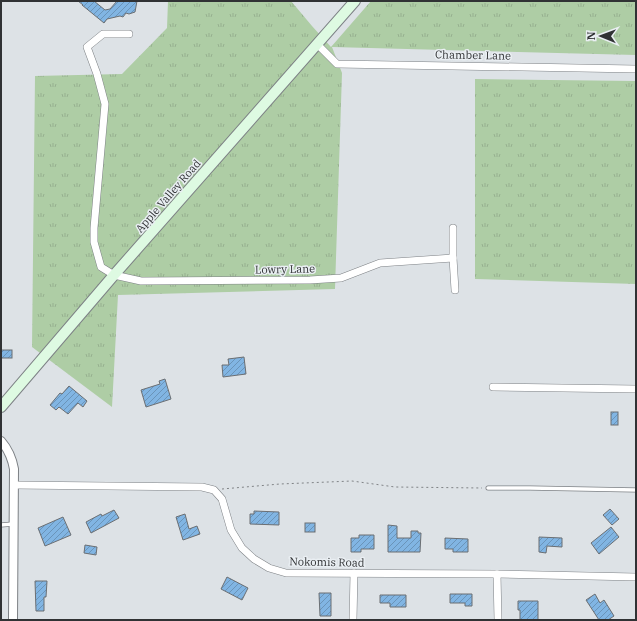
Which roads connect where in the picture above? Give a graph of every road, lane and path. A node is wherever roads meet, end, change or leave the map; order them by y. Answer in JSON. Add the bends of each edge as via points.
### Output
{"nodes":[{"id":1,"x":355,"y":1,"type":"edge"},
{"id":2,"x":129,"y":34,"type":"dead end"},
{"id":3,"x":317,"y":44,"type":"junction"},
{"id":4,"x":636,"y":69,"type":"edge"},
{"id":5,"x":453,"y":228,"type":"dead end"},
{"id":6,"x":453,"y":258,"type":"junction"},
{"id":7,"x":114,"y":275,"type":"junction"},
{"id":8,"x":455,"y":290,"type":"dead end"},
{"id":9,"x":493,"y":387,"type":"dead end"},
{"id":10,"x":636,"y":389,"type":"edge"},
{"id":11,"x":1,"y":407,"type":"edge"},
{"id":12,"x":1,"y":441,"type":"edge"},
{"id":13,"x":14,"y":485,"type":"junction"},
{"id":14,"x":488,"y":488,"type":"joint"},
{"id":15,"x":214,"y":490,"type":"junction"},
{"id":16,"x":636,"y":490,"type":"edge"},
{"id":17,"x":14,"y":524,"type":"junction"},
{"id":18,"x":1,"y":525,"type":"edge"},
{"id":19,"x":354,"y":573,"type":"junction"},
{"id":20,"x":497,"y":574,"type":"junction"},
{"id":21,"x":636,"y":577,"type":"edge"},
{"id":22,"x":13,"y":620,"type":"edge"},
{"id":23,"x":353,"y":620,"type":"edge"},
{"id":24,"x":498,"y":620,"type":"edge"}],
"edges":[{"from":1,"to":3,"type":"main road","name":"Apple Valley Road"},
{"from":2,"to":7,"type":"street","via":[[103,34],[87,47],[98,74],[105,104],[94,242],[100,267]]},
{"from":3,"to":4,"type":"street","name":"Chamber Lane","via":[[337,64]]},
{"from":3,"to":7,"type":"main road","name":"Apple Valley Road"},
{"from":5,"to":6,"type":"street"},
{"from":6,"to":7,"type":"street","name":"Lowry Lane","via":[[380,263],[341,278],[310,280],[141,281]]},
{"from":6,"to":8,"type":"street"},
{"from":7,"to":11,"type":"main road","name":"Apple Valley Road"},
{"from":9,"to":10,"type":"street"},
{"from":12,"to":13,"type":"street","via":[[13,463]]},
{"from":13,"to":15,"type":"street","via":[[202,487]]},
{"from":13,"to":17,"type":"street"},
{"from":14,"to":15,"type":"path","via":[[394,487],[352,481]]},
{"from":14,"to":16,"type":"lane"},
{"from":15,"to":19,"type":"street","name":"Nokomis Road","via":[[222,500],[231,530],[242,548],[269,568],[286,573]]},
{"from":17,"to":18,"type":"lane"},
{"from":17,"to":22,"type":"street"},
{"from":19,"to":20,"type":"street","name":"Nokomis Road"},
{"from":19,"to":23,"type":"street"},
{"from":20,"to":21,"type":"street","name":"Nokomis Road"},
{"from":20,"to":24,"type":"street"}]}
